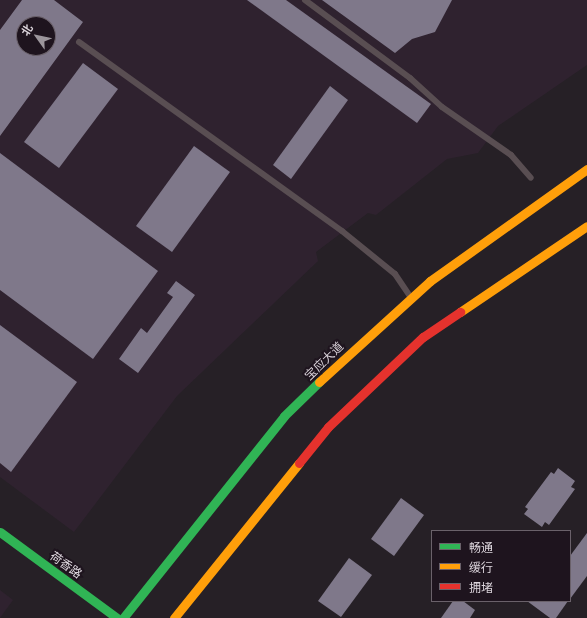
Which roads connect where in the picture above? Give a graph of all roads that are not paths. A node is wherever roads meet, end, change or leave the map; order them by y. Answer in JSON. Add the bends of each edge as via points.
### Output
{"nodes":[{"id":1,"x":305,"y":0,"type":"edge"},
{"id":2,"x":79,"y":42,"type":"dead end"},
{"id":3,"x":587,"y":169,"type":"edge"},
{"id":4,"x":531,"y":178,"type":"dead end"},
{"id":5,"x":587,"y":226,"type":"edge"},
{"id":6,"x":411,"y":297,"type":"junction"},
{"id":7,"x":0,"y":532,"type":"edge"},
{"id":8,"x":117,"y":618,"type":"edge"},
{"id":9,"x":123,"y":618,"type":"edge"},
{"id":10,"x":174,"y":618,"type":"edge"}],
"edges":[{"from":1,"to":4,"type":"lane","via":[[410,78],[442,107],[510,155]]},
{"from":2,"to":6,"type":"lane","via":[[342,231],[395,274]]},
{"from":3,"to":6,"type":"main road","name":"宝应大道"},
{"from":5,"to":10,"type":"main road","via":[[429,332],[406,352],[328,427]]},
{"from":6,"to":9,"type":"main road","name":"宝应大道","via":[[284,416]]},
{"from":7,"to":8,"type":"main road","name":"荷香路"}]}
